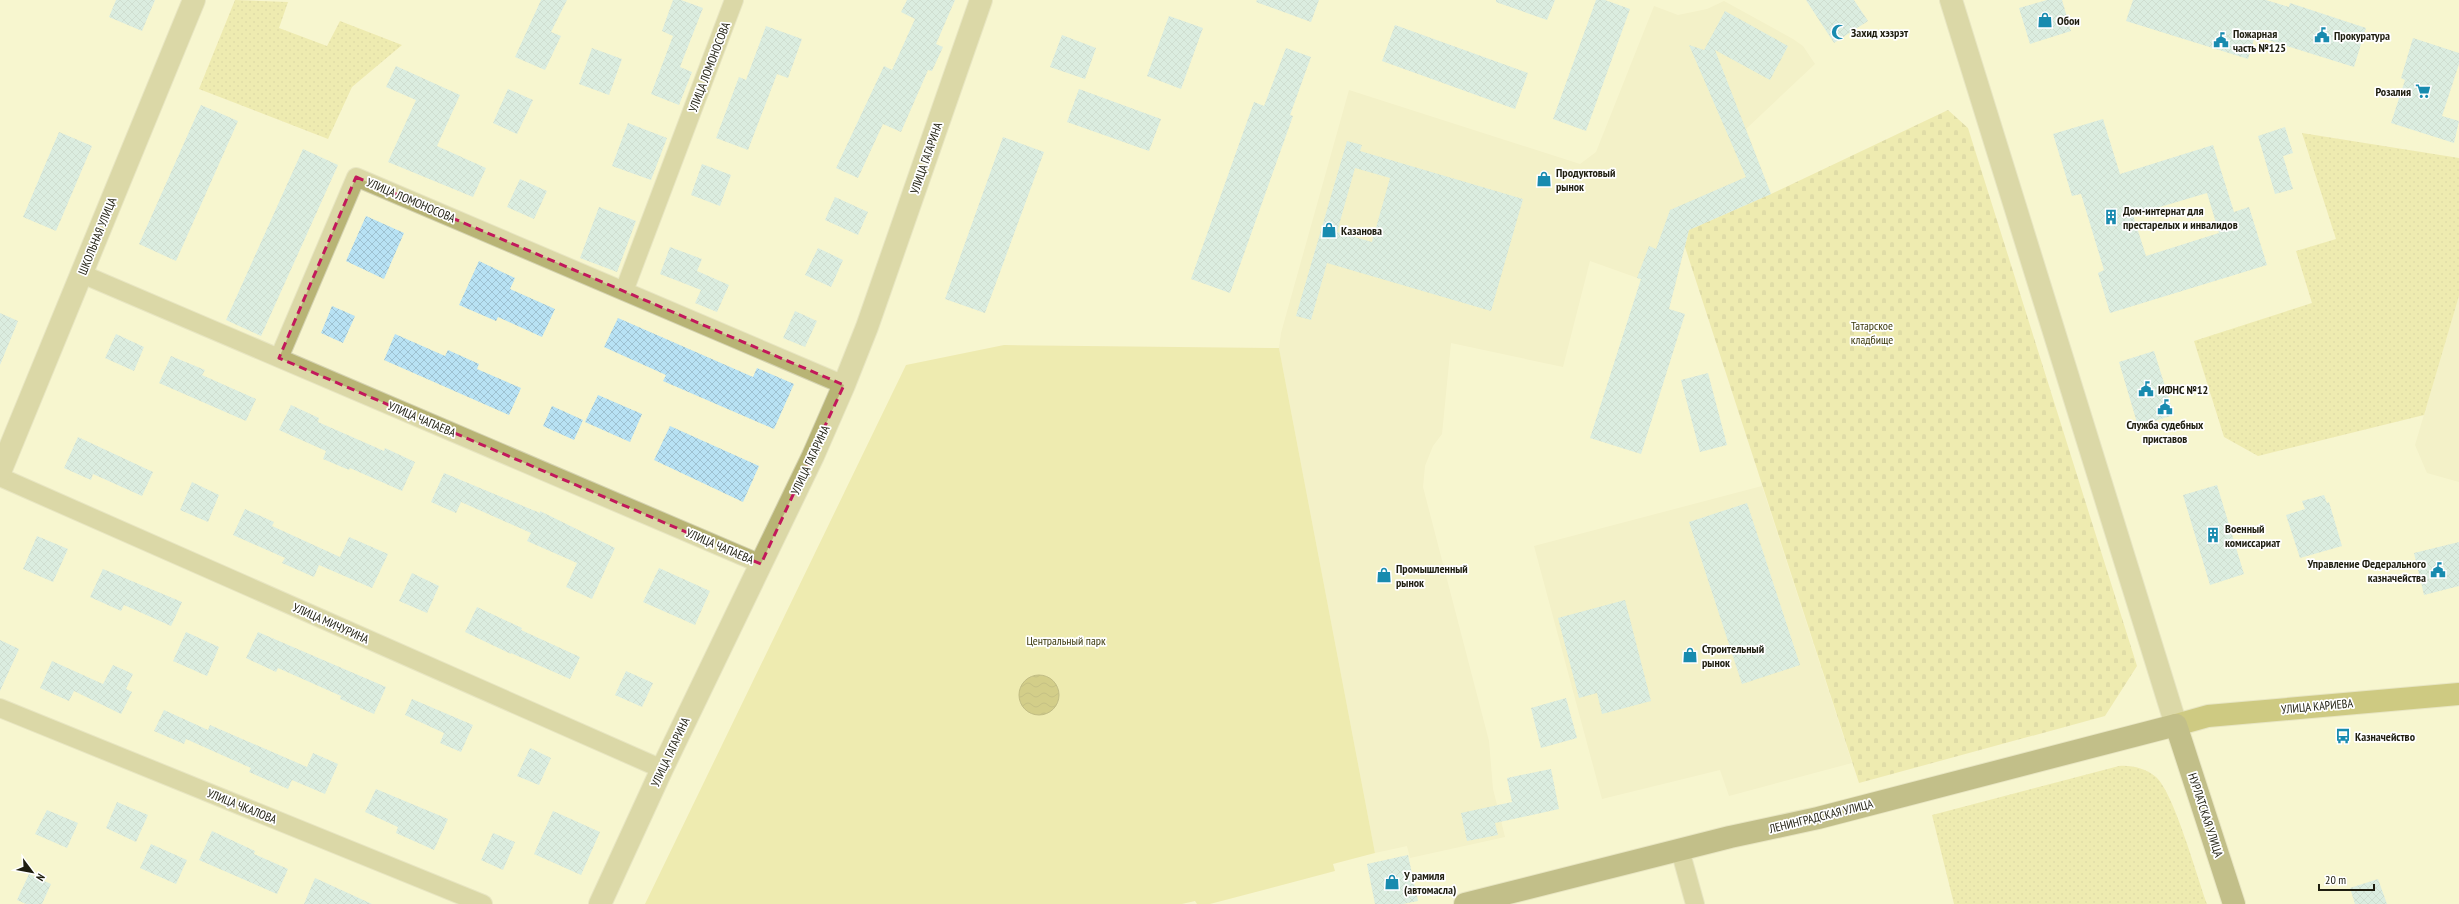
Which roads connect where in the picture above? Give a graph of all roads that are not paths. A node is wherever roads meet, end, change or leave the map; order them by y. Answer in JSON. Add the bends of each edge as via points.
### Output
{"nodes":[{"id":1,"x":194,"y":0,"type":"edge"},
{"id":2,"x":734,"y":0,"type":"edge"},
{"id":3,"x":981,"y":0,"type":"edge"},
{"id":4,"x":1951,"y":0,"type":"edge"},
{"id":5,"x":82,"y":274,"type":"junction"},
{"id":6,"x":624,"y":291,"type":"junction"},
{"id":7,"x":279,"y":358,"type":"junction"},
{"id":8,"x":844,"y":385,"type":"junction"},
{"id":9,"x":0,"y":472,"type":"edge"},
{"id":10,"x":0,"y":477,"type":"edge"},
{"id":11,"x":761,"y":564,"type":"junction"},
{"id":12,"x":2459,"y":694,"type":"edge"},
{"id":13,"x":0,"y":708,"type":"edge"},
{"id":14,"x":2176,"y":725,"type":"junction"},
{"id":15,"x":662,"y":769,"type":"junction"},
{"id":16,"x":1680,"y":850,"type":"junction"},
{"id":17,"x":483,"y":904,"type":"edge"},
{"id":18,"x":600,"y":904,"type":"edge"},
{"id":19,"x":1465,"y":904,"type":"edge"},
{"id":20,"x":1695,"y":904,"type":"edge"},
{"id":21,"x":2234,"y":904,"type":"edge"}],
"edges":[{"from":1,"to":5,"type":"street","name":"ШКОЛЬНАЯ УЛИЦА"},
{"from":2,"to":6,"type":"street","name":"УЛИЦА ЛОМОНОСОВА"},
{"from":3,"to":8,"type":"street","name":"УЛИЦА ГАГАРИНА","via":[[870,320]]},
{"from":4,"to":14,"type":"street"},
{"from":5,"to":7,"type":"street","name":"УЛИЦА ЧАПАЕВА"},
{"from":5,"to":9,"type":"street","name":"ШКОЛЬНАЯ УЛИЦА"},
{"from":6,"to":7,"type":"street","name":"УЛИЦА ЛОМОНОСОВА","via":[[356,177]]},
{"from":6,"to":8,"type":"street","name":"УЛИЦА ЛОМОНОСОВА"},
{"from":7,"to":11,"type":"street","name":"УЛИЦА ЧАПАЕВА"},
{"from":8,"to":11,"type":"street","name":"УЛИЦА ГАГАРИНА"},
{"from":10,"to":15,"type":"street","name":"УЛИЦА МИЧУРИНА"},
{"from":11,"to":15,"type":"street","name":"УЛИЦА ГАГАРИНА"},
{"from":12,"to":14,"type":"main road","name":"УЛИЦА КАРИЕВА","via":[[2208,716]]},
{"from":13,"to":17,"type":"street","name":"УЛИЦА ЧКАЛОВА"},
{"from":14,"to":16,"type":"main road","name":"ЛЕНИНГРАДСКАЯ УЛИЦА","via":[[1818,818]]},
{"from":14,"to":21,"type":"main road","name":"НУРЛАТСКАЯ УЛИЦА"},
{"from":15,"to":18,"type":"street","name":"УЛИЦА ГАГАРИНА"},
{"from":16,"to":19,"type":"main road","name":"ЛЕНИНГРАДСКАЯ УЛИЦА"},
{"from":16,"to":20,"type":"street"}]}
